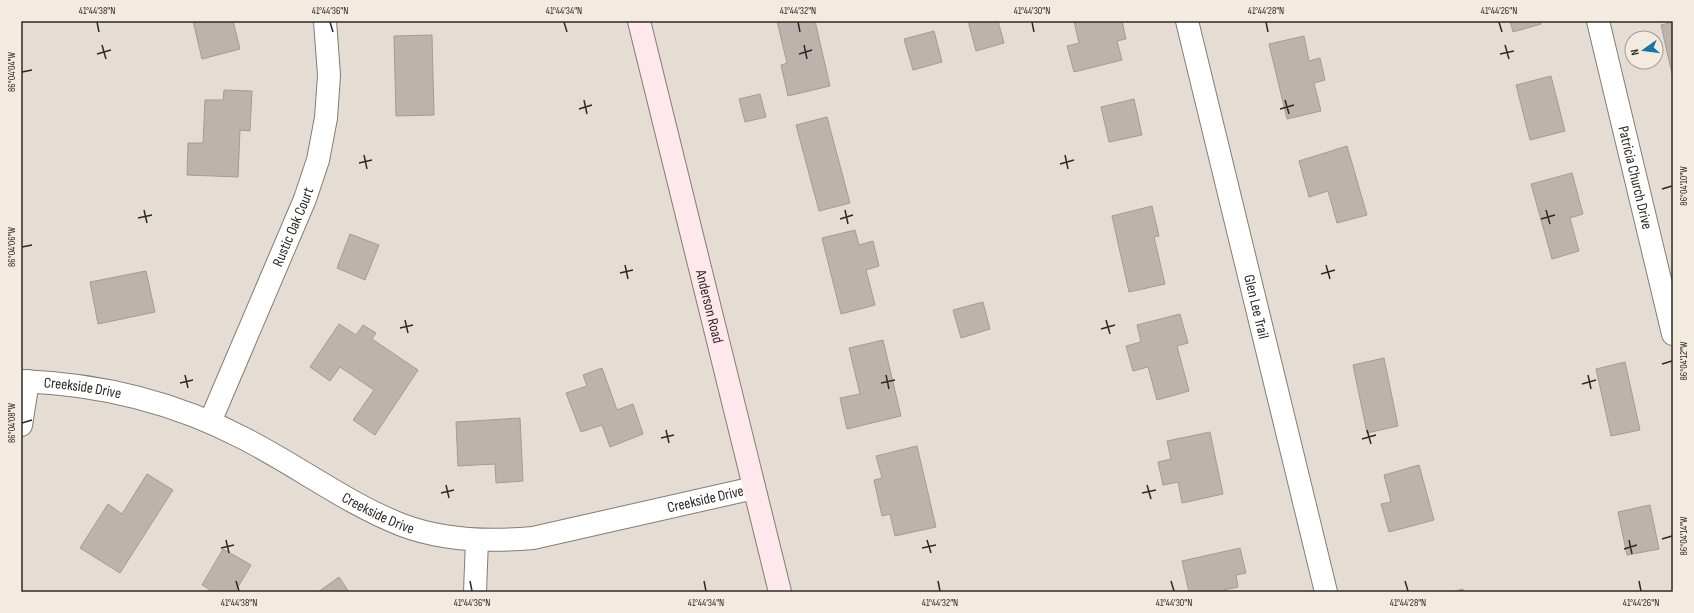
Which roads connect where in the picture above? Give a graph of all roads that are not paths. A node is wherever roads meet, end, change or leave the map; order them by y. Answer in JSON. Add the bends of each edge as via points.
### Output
{"nodes":[{"id":1,"x":325,"y":21,"type":"edge"},
{"id":2,"x":639,"y":21,"type":"edge"},
{"id":3,"x":1187,"y":21,"type":"edge"},
{"id":4,"x":1598,"y":21,"type":"edge"},
{"id":5,"x":1664,"y":260,"type":"edge"},
{"id":6,"x":1673,"y":334,"type":"edge"},
{"id":7,"x":24,"y":381,"type":"edge"},
{"id":8,"x":210,"y":422,"type":"junction"},
{"id":9,"x":21,"y":425,"type":"edge"},
{"id":10,"x":754,"y":488,"type":"junction"},
{"id":11,"x":477,"y":540,"type":"junction"},
{"id":12,"x":475,"y":592,"type":"edge"},
{"id":13,"x":780,"y":592,"type":"edge"},
{"id":14,"x":1326,"y":592,"type":"edge"}],
"edges":[{"from":1,"to":8,"type":"street","name":"Rustic Oak Court","via":[[329,75],[326,118],[318,160],[305,199]]},
{"from":2,"to":10,"type":"street","name":"Anderson Road"},
{"from":3,"to":14,"type":"street","name":"Glen Lee Trail"},
{"from":4,"to":5,"type":"street","name":"Patricia Church Drive"},
{"from":5,"to":6,"type":"street","name":"Patricia Church Drive"},
{"from":7,"to":8,"type":"street","name":"Creekside Drive","via":[[75,384],[126,394],[176,408]]},
{"from":7,"to":9,"type":"street"},
{"from":8,"to":11,"type":"street","name":"Creekside Drive","via":[[245,439],[366,509],[403,525],[440,536]]},
{"from":10,"to":11,"type":"street","name":"Creekside Drive","via":[[533,538]]},
{"from":10,"to":13,"type":"street","name":"Anderson Road"},
{"from":11,"to":12,"type":"street"}]}
